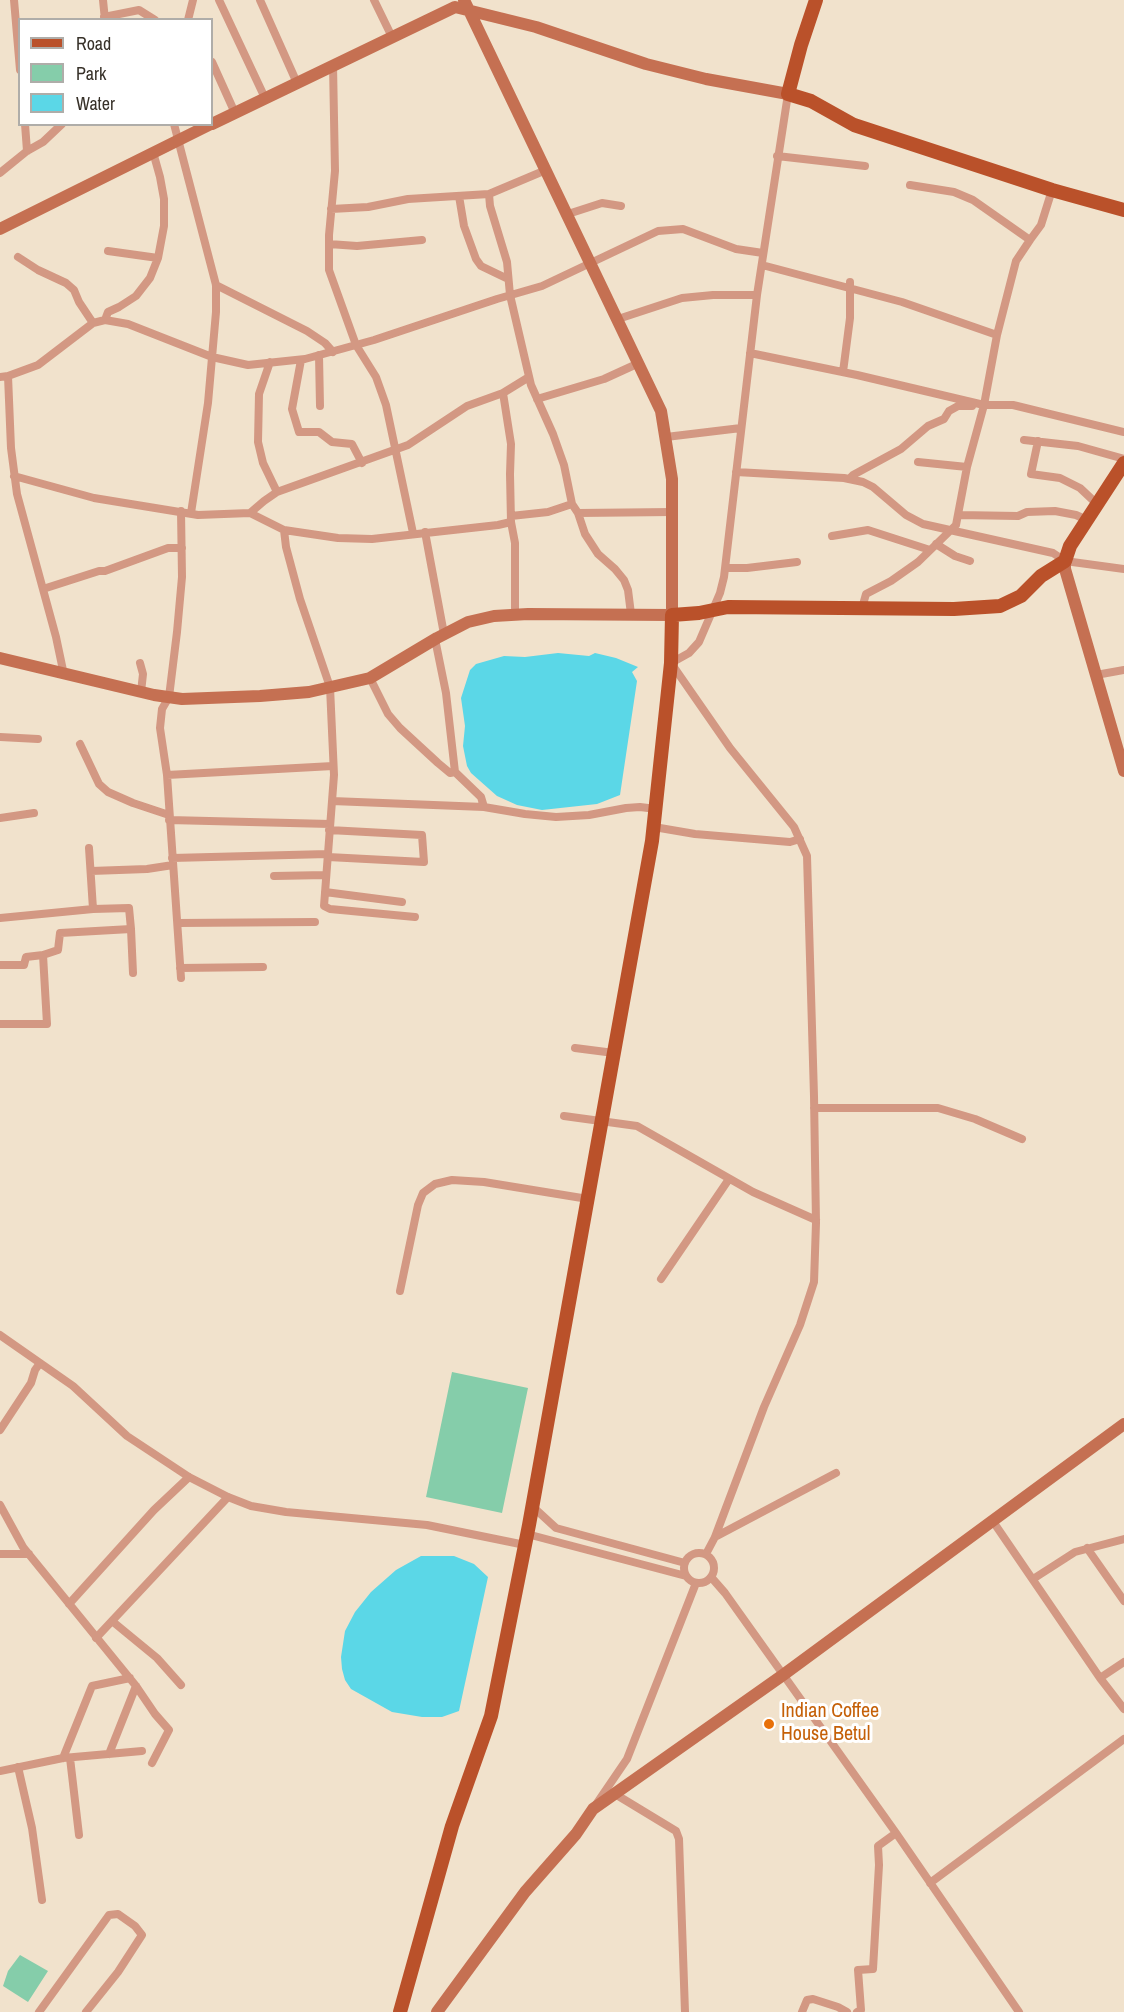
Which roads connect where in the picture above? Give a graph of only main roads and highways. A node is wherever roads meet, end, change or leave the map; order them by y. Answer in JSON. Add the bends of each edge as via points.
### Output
{"nodes":[{"id":1,"x":816,"y":0,"type":"edge"},
{"id":2,"x":466,"y":5,"type":"edge"},
{"id":3,"x":788,"y":94,"type":"junction"},
{"id":4,"x":213,"y":123,"type":"edge"},
{"id":5,"x":207,"y":126,"type":"edge"},
{"id":6,"x":1124,"y":210,"type":"edge"},
{"id":7,"x":0,"y":229,"type":"edge"},
{"id":8,"x":1123,"y":466,"type":"edge"},
{"id":9,"x":1065,"y":561,"type":"junction"},
{"id":10,"x":672,"y":615,"type":"junction"},
{"id":11,"x":0,"y":658,"type":"edge"},
{"id":12,"x":1124,"y":767,"type":"edge"},
{"id":13,"x":1124,"y":1424,"type":"edge"},
{"id":14,"x":400,"y":2012,"type":"edge"},
{"id":15,"x":437,"y":2012,"type":"edge"}],
"edges":[{"from":1,"to":3,"type":"main road"},
{"from":2,"to":3,"type":"main road","via":[[646,64]]},
{"from":2,"to":4,"type":"main road"},
{"from":2,"to":10,"type":"main road","via":[[661,411],[672,479]]},
{"from":3,"to":6,"type":"main road","via":[[811,101],[854,125]]},
{"from":5,"to":7,"type":"main road"},
{"from":8,"to":9,"type":"main road","via":[[1070,546]]},
{"from":9,"to":10,"type":"main road","via":[[1041,576],[1021,596],[1000,606],[728,607]]},
{"from":9,"to":12,"type":"main road"},
{"from":10,"to":11,"type":"main road","via":[[494,616],[468,622],[369,678],[309,692],[260,696],[182,699]]},
{"from":10,"to":14,"type":"main road","via":[[671,663],[654,827],[526,1540],[491,1716],[452,1826]]},
{"from":13,"to":15,"type":"main road","via":[[783,1675],[593,1809],[525,1892]]}]}
